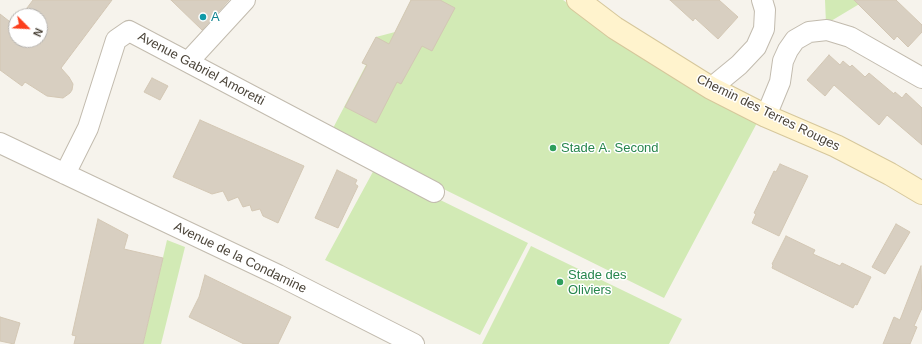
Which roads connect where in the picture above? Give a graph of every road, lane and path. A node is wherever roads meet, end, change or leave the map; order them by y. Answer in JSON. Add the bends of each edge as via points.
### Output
{"nodes":[{"id":1,"x":245,"y":0,"type":"edge"},
{"id":2,"x":578,"y":0,"type":"edge"},
{"id":3,"x":762,"y":0,"type":"edge"},
{"id":4,"x":188,"y":62,"type":"junction"},
{"id":5,"x":922,"y":78,"type":"edge"},
{"id":6,"x":711,"y":88,"type":"junction"},
{"id":7,"x":766,"y":116,"type":"junction"},
{"id":8,"x":0,"y":143,"type":"edge"},
{"id":9,"x":65,"y":174,"type":"junction"},
{"id":10,"x":434,"y":192,"type":"dead end"},
{"id":11,"x":922,"y":193,"type":"edge"},
{"id":12,"x":414,"y":344,"type":"edge"}],
"edges":[{"from":1,"to":4,"type":"street"},
{"from":2,"to":6,"type":"main road","name":"Chemin des Terres Rouges","via":[[621,31]]},
{"from":3,"to":6,"type":"street","via":[[765,10],[764,29],[756,47]]},
{"from":4,"to":9,"type":"street","name":"Avenue Gabriel Amoretti","via":[[129,31],[116,40],[88,128]]},
{"from":4,"to":10,"type":"street","name":"Avenue Gabriel Amoretti"},
{"from":5,"to":7,"type":"street","via":[[850,37],[827,30],[809,32],[795,40],[788,50],[778,87]]},
{"from":6,"to":7,"type":"main road","name":"Chemin des Terres Rouges"},
{"from":7,"to":11,"type":"main road","name":"Chemin des Terres Rouges","via":[[836,146]]},
{"from":8,"to":9,"type":"street"},
{"from":9,"to":12,"type":"street","name":"Avenue de la Condamine","via":[[278,275]]}]}
